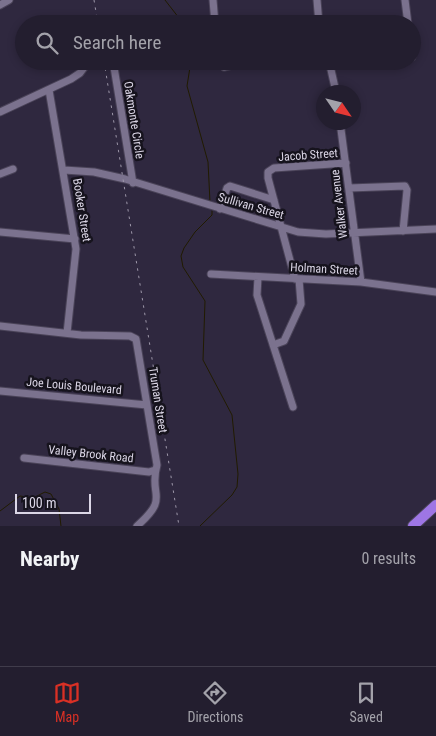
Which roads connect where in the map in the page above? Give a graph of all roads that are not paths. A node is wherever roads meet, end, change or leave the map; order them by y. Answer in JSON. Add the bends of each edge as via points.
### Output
{"nodes":[{"id":1,"x":9,"y":0,"type":"edge"},
{"id":2,"x":213,"y":0,"type":"edge"},
{"id":3,"x":317,"y":0,"type":"edge"},
{"id":4,"x":404,"y":0,"type":"edge"},
{"id":5,"x":0,"y":5,"type":"edge"},
{"id":6,"x":214,"y":15,"type":"edge"},
{"id":7,"x":319,"y":15,"type":"edge"},
{"id":8,"x":406,"y":15,"type":"edge"},
{"id":9,"x":81,"y":70,"type":"edge"},
{"id":10,"x":114,"y":70,"type":"edge"},
{"id":11,"x":331,"y":70,"type":"edge"},
{"id":12,"x":334,"y":85,"type":"edge"},
{"id":13,"x":49,"y":90,"type":"junction"},
{"id":14,"x":0,"y":112,"type":"edge"},
{"id":15,"x":341,"y":130,"type":"edge"},
{"id":16,"x":346,"y":163,"type":"junction"},
{"id":17,"x":13,"y":169,"type":"dead end"},
{"id":18,"x":64,"y":170,"type":"junction"},
{"id":19,"x":0,"y":174,"type":"edge"},
{"id":20,"x":133,"y":183,"type":"junction"},
{"id":21,"x":349,"y":188,"type":"junction"},
{"id":22,"x":274,"y":200,"type":"junction"},
{"id":23,"x":220,"y":209,"type":"junction"},
{"id":24,"x":282,"y":227,"type":"junction"},
{"id":25,"x":436,"y":229,"type":"edge"},
{"id":26,"x":403,"y":231,"type":"junction"},
{"id":27,"x":0,"y":232,"type":"edge"},
{"id":28,"x":354,"y":233,"type":"junction"},
{"id":29,"x":75,"y":239,"type":"junction"},
{"id":30,"x":211,"y":274,"type":"dead end"},
{"id":31,"x":258,"y":277,"type":"junction"},
{"id":32,"x":297,"y":279,"type":"junction"},
{"id":33,"x":361,"y":282,"type":"junction"},
{"id":34,"x":436,"y":292,"type":"edge"},
{"id":35,"x":0,"y":326,"type":"edge"},
{"id":36,"x":67,"y":333,"type":"junction"},
{"id":37,"x":273,"y":345,"type":"junction"},
{"id":38,"x":0,"y":391,"type":"edge"},
{"id":39,"x":147,"y":405,"type":"junction"},
{"id":40,"x":293,"y":407,"type":"dead end"},
{"id":41,"x":24,"y":458,"type":"dead end"},
{"id":42,"x":155,"y":470,"type":"junction"},
{"id":43,"x":436,"y":505,"type":"edge"},
{"id":44,"x":136,"y":526,"type":"edge"},
{"id":45,"x":413,"y":526,"type":"edge"}],
"edges":[{"from":1,"to":5,"type":"street"},
{"from":2,"to":6,"type":"street"},
{"from":3,"to":7,"type":"street"},
{"from":4,"to":8,"type":"street"},
{"from":9,"to":13,"type":"street"},
{"from":10,"to":20,"type":"street","name":"Oakmonte Circle"},
{"from":11,"to":12,"type":"street"},
{"from":13,"to":14,"type":"street"},
{"from":13,"to":18,"type":"street","name":"Booker Street"},
{"from":15,"to":16,"type":"street","name":"Walker Avenue"},
{"from":16,"to":21,"type":"street","name":"Walker Avenue"},
{"from":16,"to":22,"type":"street","name":"Jacob Street","via":[[272,169],[268,175]]},
{"from":17,"to":19,"type":"street"},
{"from":18,"to":20,"type":"street","name":"Sullivan Street","via":[[105,174]]},
{"from":18,"to":29,"type":"street","name":"Booker Street"},
{"from":20,"to":23,"type":"street","name":"Sullivan Street"},
{"from":21,"to":26,"type":"street","via":[[405,186]]},
{"from":21,"to":28,"type":"street","name":"Walker Avenue"},
{"from":22,"to":23,"type":"street","via":[[230,186],[226,188]]},
{"from":22,"to":24,"type":"street"},
{"from":23,"to":24,"type":"street","name":"Sullivan Street"},
{"from":24,"to":28,"type":"street","name":"Sullivan Street","via":[[312,234]]},
{"from":24,"to":32,"type":"street"},
{"from":25,"to":26,"type":"street","name":"Sullivan Street"},
{"from":26,"to":28,"type":"street","name":"Sullivan Street"},
{"from":27,"to":29,"type":"street"},
{"from":28,"to":33,"type":"street","name":"Walker Avenue"},
{"from":29,"to":36,"type":"street","name":"Booker Street","via":[[76,258]]},
{"from":30,"to":31,"type":"street","name":"Holman Street"},
{"from":31,"to":32,"type":"street","name":"Holman Street"},
{"from":31,"to":37,"type":"street","via":[[257,295]]},
{"from":32,"to":33,"type":"street","name":"Holman Street"},
{"from":32,"to":37,"type":"street","via":[[301,304],[284,341]]},
{"from":33,"to":34,"type":"street","name":"Holman Street"},
{"from":35,"to":36,"type":"street"},
{"from":36,"to":39,"type":"street","name":"Truman Street","via":[[134,337]]},
{"from":37,"to":40,"type":"street"},
{"from":38,"to":39,"type":"street","name":"Joe Louis Boulevard"},
{"from":39,"to":42,"type":"street","name":"Truman Street","via":[[157,465]]},
{"from":41,"to":42,"type":"street","name":"Valley Brook Road","via":[[149,472]]},
{"from":42,"to":44,"type":"street","name":"Truman Street","via":[[156,505]]},
{"from":43,"to":45,"type":"highway"}]}
